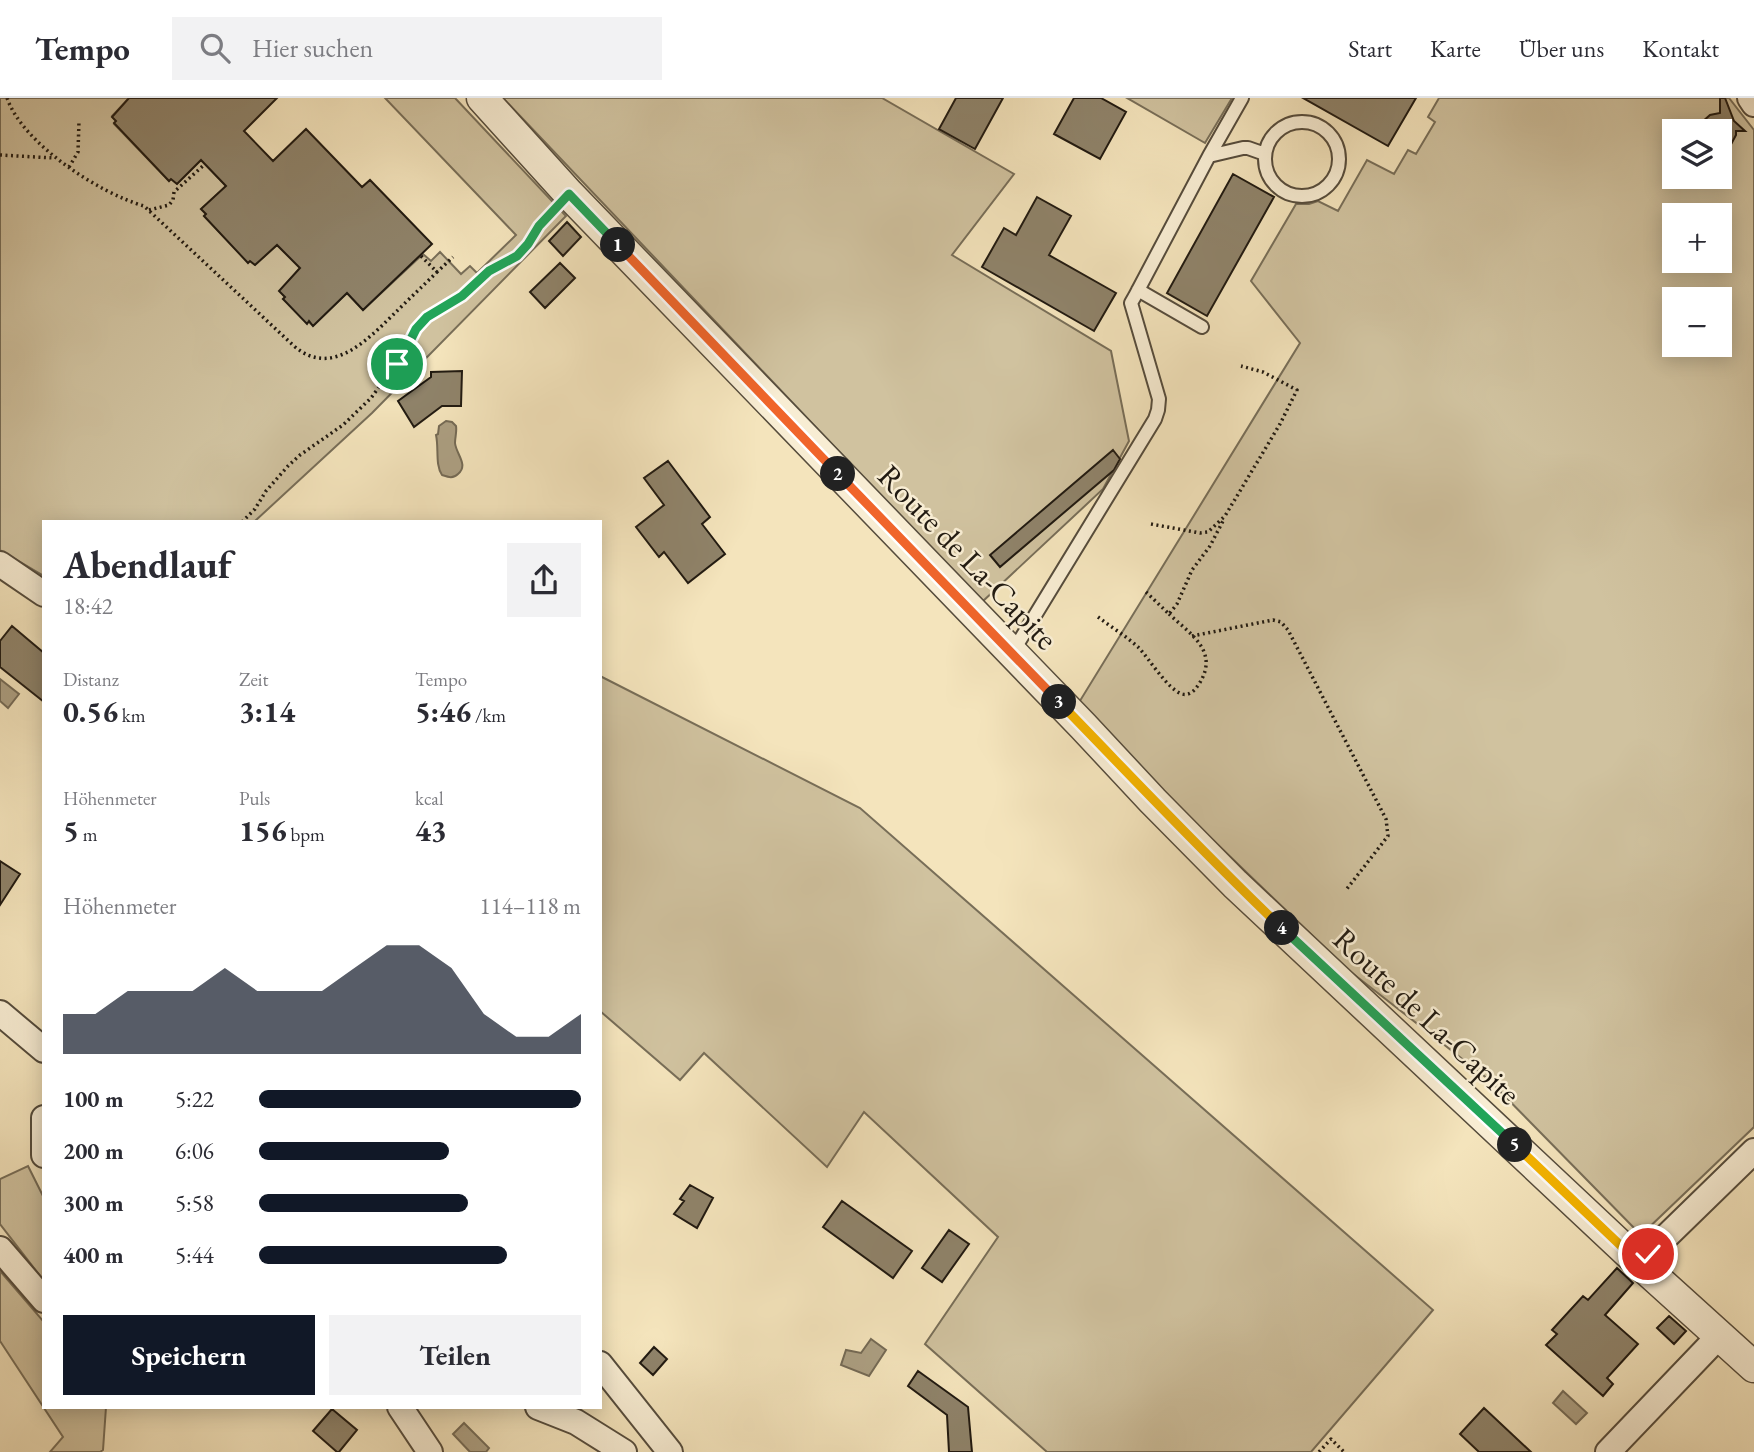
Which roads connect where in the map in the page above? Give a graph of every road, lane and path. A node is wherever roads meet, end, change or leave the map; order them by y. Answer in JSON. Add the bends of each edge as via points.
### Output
{"nodes":[{"id":1,"x":7,"y":98,"type":"edge"},
{"id":2,"x":482,"y":98,"type":"edge"},
{"id":3,"x":1242,"y":98,"type":"edge"},
{"id":4,"x":1750,"y":98,"type":"edge"},
{"id":5,"x":1754,"y":104,"type":"edge"},
{"id":6,"x":79,"y":121,"type":"dead end"},
{"id":7,"x":1265,"y":154,"type":"junction"},
{"id":8,"x":0,"y":155,"type":"edge"},
{"id":9,"x":1209,"y":156,"type":"junction"},
{"id":10,"x":56,"y":158,"type":"junction"},
{"id":11,"x":205,"y":164,"type":"dead end"},
{"id":12,"x":69,"y":167,"type":"junction"},
{"id":13,"x":569,"y":194,"type":"junction"},
{"id":14,"x":149,"y":210,"type":"junction"},
{"id":15,"x":421,"y":256,"type":"dead end"},
{"id":16,"x":453,"y":257,"type":"dead end"},
{"id":17,"x":437,"y":272,"type":"junction"},
{"id":18,"x":1138,"y":290,"type":"junction"},
{"id":19,"x":1202,"y":327,"type":"dead end"},
{"id":20,"x":1241,"y":366,"type":"dead end"},
{"id":21,"x":1225,"y":516,"type":"junction"},
{"id":22,"x":244,"y":520,"type":"edge"},
{"id":23,"x":1151,"y":524,"type":"dead end"},
{"id":24,"x":0,"y":564,"type":"edge"},
{"id":25,"x":1146,"y":592,"type":"dead end"},
{"id":26,"x":42,"y":593,"type":"edge"},
{"id":27,"x":1169,"y":614,"type":"junction"},
{"id":28,"x":1098,"y":617,"type":"dead end"},
{"id":29,"x":1192,"y":636,"type":"junction"},
{"id":30,"x":1012,"y":653,"type":"junction"},
{"id":31,"x":1346,"y":890,"type":"dead end"},
{"id":32,"x":0,"y":1013,"type":"edge"},
{"id":33,"x":42,"y":1048,"type":"edge"},
{"id":34,"x":1754,"y":1151,"type":"edge"},
{"id":35,"x":0,"y":1249,"type":"edge"},
{"id":36,"x":1639,"y":1263,"type":"junction"},
{"id":37,"x":42,"y":1298,"type":"edge"},
{"id":38,"x":1720,"y":1335,"type":"junction"},
{"id":39,"x":602,"y":1367,"type":"edge"},
{"id":40,"x":1754,"y":1367,"type":"edge"},
{"id":41,"x":401,"y":1409,"type":"edge"},
{"id":42,"x":543,"y":1409,"type":"edge"},
{"id":43,"x":430,"y":1452,"type":"edge"},
{"id":44,"x":624,"y":1452,"type":"edge"},
{"id":45,"x":670,"y":1452,"type":"edge"},
{"id":46,"x":1319,"y":1452,"type":"edge"},
{"id":47,"x":1344,"y":1452,"type":"edge"},
{"id":48,"x":1608,"y":1452,"type":"edge"}],
"edges":[{"from":1,"to":10,"type":"path","via":[[23,127]]},
{"from":2,"to":13,"type":"street","name":"Route de La-Capite"},
{"from":3,"to":9,"type":"lane"},
{"from":4,"to":5,"type":"street"},
{"from":6,"to":12,"type":"path","via":[[78,152]]},
{"from":7,"to":7,"type":"lane","via":[[1273,183],[1298,196],[1325,188],[1339,161],[1330,135],[1303,122],[1277,131]]},
{"from":7,"to":9,"type":"lane","via":[[1243,148]]},
{"from":8,"to":10,"type":"path"},
{"from":9,"to":18,"type":"lane"},
{"from":10,"to":12,"type":"path"},
{"from":11,"to":14,"type":"path","via":[[174,192],[169,205]]},
{"from":12,"to":14,"type":"path"},
{"from":13,"to":22,"type":"path","via":[[517,256],[427,317],[371,398],[343,425],[300,455]]},
{"from":13,"to":30,"type":"street","name":"Route de La-Capite"},
{"from":14,"to":17,"type":"path","via":[[311,357],[331,358],[360,345]]},
{"from":15,"to":17,"type":"path"},
{"from":16,"to":17,"type":"path"},
{"from":18,"to":19,"type":"lane"},
{"from":18,"to":30,"type":"lane","via":[[1131,303],[1159,398],[1155,419]]},
{"from":20,"to":21,"type":"path","via":[[1297,390]]},
{"from":21,"to":23,"type":"path","via":[[1208,532],[1200,533]]},
{"from":21,"to":27,"type":"path"},
{"from":24,"to":26,"type":"street"},
{"from":25,"to":27,"type":"path"},
{"from":27,"to":29,"type":"path"},
{"from":28,"to":29,"type":"path","via":[[1139,648],[1180,694],[1194,691],[1202,680],[1207,657]]},
{"from":29,"to":31,"type":"path","via":[[1272,620],[1288,630],[1387,819],[1388,836]]},
{"from":30,"to":36,"type":"street","name":"Route de La-Capite","via":[[1235,884]]},
{"from":32,"to":33,"type":"street"},
{"from":34,"to":36,"type":"street"},
{"from":35,"to":37,"type":"street"},
{"from":36,"to":38,"type":"street","name":"Route de La-Capite"},
{"from":38,"to":40,"type":"street","name":"Route de La-Capite"},
{"from":38,"to":48,"type":"street"},
{"from":39,"to":45,"type":"street"},
{"from":41,"to":43,"type":"street"},
{"from":42,"to":44,"type":"street","via":[[576,1422]]},
{"from":46,"to":47,"type":"path","via":[[1331,1439]]}]}
